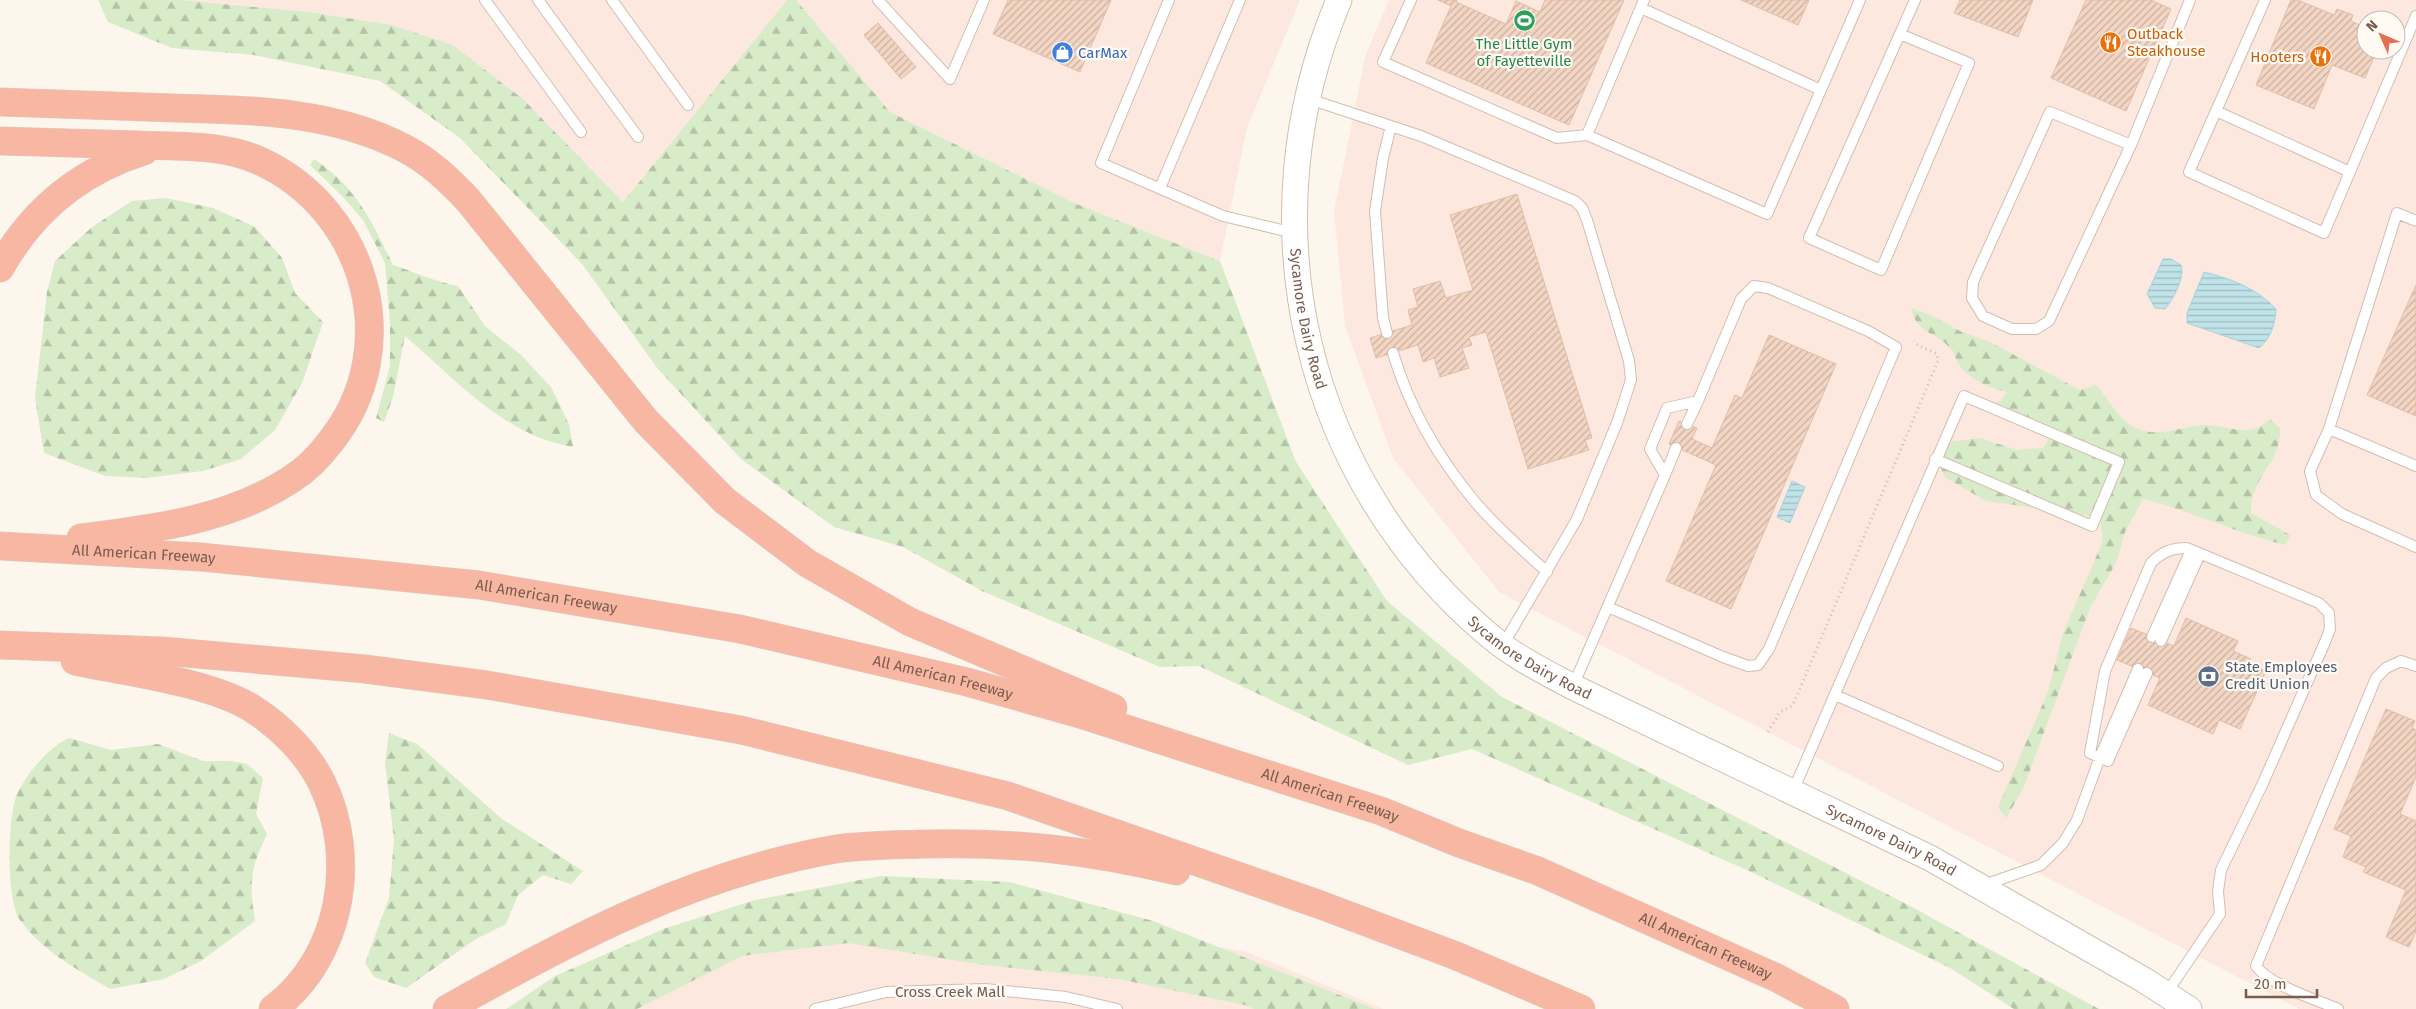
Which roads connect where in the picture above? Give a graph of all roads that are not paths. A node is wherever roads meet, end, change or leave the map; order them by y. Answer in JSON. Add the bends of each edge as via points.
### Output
{"nodes":[{"id":1,"x":485,"y":0,"type":"edge"},
{"id":2,"x":538,"y":0,"type":"edge"},
{"id":3,"x":612,"y":0,"type":"edge"},
{"id":4,"x":878,"y":0,"type":"edge"},
{"id":5,"x":984,"y":0,"type":"edge"},
{"id":6,"x":1169,"y":0,"type":"edge"},
{"id":7,"x":1240,"y":0,"type":"edge"},
{"id":8,"x":1339,"y":0,"type":"edge"},
{"id":9,"x":1411,"y":0,"type":"edge"},
{"id":10,"x":1860,"y":0,"type":"edge"},
{"id":11,"x":1915,"y":0,"type":"edge"},
{"id":12,"x":2190,"y":0,"type":"edge"},
{"id":13,"x":2265,"y":0,"type":"edge"},
{"id":14,"x":1643,"y":4,"type":"edge"},
{"id":15,"x":2416,"y":16,"type":"edge"},
{"id":16,"x":1900,"y":34,"type":"junction"},
{"id":17,"x":1821,"y":90,"type":"junction"},
{"id":18,"x":1308,"y":99,"type":"junction"},
{"id":19,"x":0,"y":102,"type":"edge"},
{"id":20,"x":688,"y":105,"type":"dead end"},
{"id":21,"x":2216,"y":111,"type":"junction"},
{"id":22,"x":1391,"y":126,"type":"junction"},
{"id":23,"x":581,"y":132,"type":"dead end"},
{"id":24,"x":1587,"y":135,"type":"junction"},
{"id":25,"x":638,"y":138,"type":"dead end"},
{"id":26,"x":0,"y":141,"type":"edge"},
{"id":27,"x":2131,"y":145,"type":"junction"},
{"id":28,"x":171,"y":146,"type":"junction"},
{"id":29,"x":2350,"y":172,"type":"junction"},
{"id":30,"x":1160,"y":188,"type":"junction"},
{"id":31,"x":2416,"y":220,"type":"edge"},
{"id":32,"x":1294,"y":233,"type":"junction"},
{"id":33,"x":0,"y":268,"type":"edge"},
{"id":34,"x":1387,"y":333,"type":"dead end"},
{"id":35,"x":1393,"y":352,"type":"dead end"},
{"id":36,"x":1698,"y":401,"type":"junction"},
{"id":37,"x":1687,"y":424,"type":"dead end"},
{"id":38,"x":2329,"y":429,"type":"junction"},
{"id":39,"x":1676,"y":448,"type":"dead end"},
{"id":40,"x":1936,"y":459,"type":"junction"},
{"id":41,"x":2416,"y":466,"type":"edge"},
{"id":42,"x":1665,"y":475,"type":"junction"},
{"id":43,"x":4,"y":546,"type":"edge"},
{"id":44,"x":2416,"y":547,"type":"edge"},
{"id":45,"x":2196,"y":552,"type":"junction"},
{"id":46,"x":1547,"y":572,"type":"junction"},
{"id":47,"x":1608,"y":607,"type":"junction"},
{"id":48,"x":2157,"y":639,"type":"dead end"},
{"id":49,"x":0,"y":645,"type":"edge"},
{"id":50,"x":1503,"y":645,"type":"junction"},
{"id":51,"x":2416,"y":666,"type":"edge"},
{"id":52,"x":2143,"y":671,"type":"dead end"},
{"id":53,"x":1573,"y":687,"type":"junction"},
{"id":54,"x":1834,"y":695,"type":"junction"},
{"id":55,"x":2104,"y":759,"type":"junction"},
{"id":56,"x":1998,"y":766,"type":"dead end"},
{"id":57,"x":1297,"y":783,"type":"junction"},
{"id":58,"x":1793,"y":792,"type":"junction"},
{"id":59,"x":1981,"y":887,"type":"junction"},
{"id":60,"x":1318,"y":904,"type":"junction"},
{"id":61,"x":2166,"y":994,"type":"junction"},
{"id":62,"x":273,"y":1009,"type":"edge"},
{"id":63,"x":447,"y":1009,"type":"edge"},
{"id":64,"x":815,"y":1009,"type":"edge"},
{"id":65,"x":1116,"y":1009,"type":"edge"},
{"id":66,"x":1580,"y":1009,"type":"edge"},
{"id":67,"x":1835,"y":1009,"type":"edge"},
{"id":68,"x":2189,"y":1009,"type":"edge"},
{"id":69,"x":2338,"y":1009,"type":"edge"}],
"edges":[{"from":1,"to":23,"type":"lane"},
{"from":2,"to":25,"type":"lane"},
{"from":3,"to":20,"type":"lane"},
{"from":4,"to":5,"type":"lane","via":[[950,79]]},
{"from":6,"to":30,"type":"lane","via":[[1101,163]]},
{"from":7,"to":30,"type":"lane"},
{"from":8,"to":18,"type":"street","name":"Sycamore Dairy Road"},
{"from":9,"to":24,"type":"lane","via":[[1383,62],[1557,138]]},
{"from":10,"to":17,"type":"lane"},
{"from":11,"to":16,"type":"lane"},
{"from":12,"to":27,"type":"lane"},
{"from":13,"to":21,"type":"lane"},
{"from":14,"to":17,"type":"lane"},
{"from":14,"to":24,"type":"lane"},
{"from":15,"to":29,"type":"lane"},
{"from":16,"to":16,"type":"lane","via":[[1810,238],[1881,270],[1969,62]]},
{"from":17,"to":24,"type":"lane","via":[[1767,214]]},
{"from":18,"to":22,"type":"lane"},
{"from":18,"to":32,"type":"street","name":"Sycamore Dairy Road","via":[[1294,192]]},
{"from":19,"to":57,"type":"highway","via":[[225,109],[301,115],[368,132],[404,148],[437,168],[468,200],[646,421],[725,501],[808,563],[910,622]]},
{"from":21,"to":29,"type":"lane"},
{"from":21,"to":29,"type":"lane","via":[[2189,172],[2324,233]]},
{"from":22,"to":34,"type":"lane","via":[[1375,212],[1383,318]]},
{"from":22,"to":46,"type":"lane","via":[[1575,202],[1587,220],[1629,361],[1631,380],[1577,519]]},
{"from":26,"to":28,"type":"highway"},
{"from":27,"to":27,"type":"lane","via":[[2049,321],[2036,329],[2012,328],[1983,316],[1972,298],[1972,282],[2050,112]]},
{"from":28,"to":33,"type":"highway","via":[[116,160],[86,176],[42,210],[16,239]]},
{"from":28,"to":43,"type":"highway","via":[[205,147],[260,161],[290,178],[316,200],[338,226],[366,288],[370,322],[363,379],[351,411],[318,457],[292,480],[262,496],[208,516],[148,530]]},
{"from":30,"to":32,"type":"lane","via":[[1223,216]]},
{"from":31,"to":38,"type":"lane","via":[[2397,213]]},
{"from":32,"to":50,"type":"street","name":"Sycamore Dairy Road","via":[[1296,273],[1310,354],[1338,434],[1356,473],[1378,510],[1428,577]]},
{"from":35,"to":46,"type":"lane","via":[[1403,385],[1434,445],[1476,503]]},
{"from":36,"to":37,"type":"lane"},
{"from":36,"to":42,"type":"lane","via":[[1667,408],[1650,449]]},
{"from":36,"to":47,"type":"lane","via":[[1741,299],[1754,286],[1768,288],[1868,331],[1896,347],[1769,649],[1758,666],[1723,657]]},
{"from":38,"to":41,"type":"lane"},
{"from":38,"to":44,"type":"lane","via":[[2310,471],[2316,495],[2342,514]]},
{"from":39,"to":42,"type":"lane"},
{"from":40,"to":40,"type":"lane","via":[[1964,396],[2119,462],[2092,526]]},
{"from":40,"to":54,"type":"lane"},
{"from":42,"to":47,"type":"lane"},
{"from":43,"to":57,"type":"highway","name":"All American Freeway","via":[[201,557],[402,576],[595,603],[740,630],[967,682]]},
{"from":45,"to":48,"type":"lane"},
{"from":45,"to":55,"type":"lane","via":[[2173,548],[2151,563],[2105,671],[2090,752]]},
{"from":45,"to":61,"type":"lane","via":[[2319,603],[2329,613],[2330,629],[2221,870],[2218,891],[2220,914]]},
{"from":46,"to":50,"type":"lane"},
{"from":47,"to":53,"type":"lane"},
{"from":49,"to":60,"type":"highway","via":[[163,651],[365,669],[487,686],[741,730],[1008,796]]},
{"from":49,"to":62,"type":"highway","via":[[200,688],[232,698],[280,729],[303,754],[322,782],[334,814],[341,848],[341,882],[335,916],[323,948],[305,977]]},
{"from":50,"to":53,"type":"street","name":"Sycamore Dairy Road"},
{"from":51,"to":69,"type":"lane","via":[[2401,661],[2386,668],[2376,678],[2256,966],[2273,980]]},
{"from":52,"to":55,"type":"lane"},
{"from":53,"to":58,"type":"street","name":"Sycamore Dairy Road"},
{"from":54,"to":56,"type":"lane"},
{"from":54,"to":58,"type":"lane"},
{"from":55,"to":59,"type":"lane","via":[[2063,843],[2041,865]]},
{"from":57,"to":67,"type":"highway","name":"All American Freeway","via":[[1381,811],[1538,871],[1777,978]]},
{"from":58,"to":59,"type":"street","name":"Sycamore Dairy Road","via":[[1930,858]]},
{"from":59,"to":61,"type":"street","name":"Sycamore Dairy Road"},
{"from":60,"to":63,"type":"highway","via":[[1123,858],[1067,849],[989,843],[838,849],[772,863],[685,891],[611,922]]},
{"from":60,"to":66,"type":"highway","via":[[1454,955]]},
{"from":61,"to":68,"type":"street","name":"Sycamore Dairy Road"},
{"from":64,"to":65,"type":"lane","name":"Cross Creek Mall","via":[[886,992],[984,989],[1066,997]]}]}
